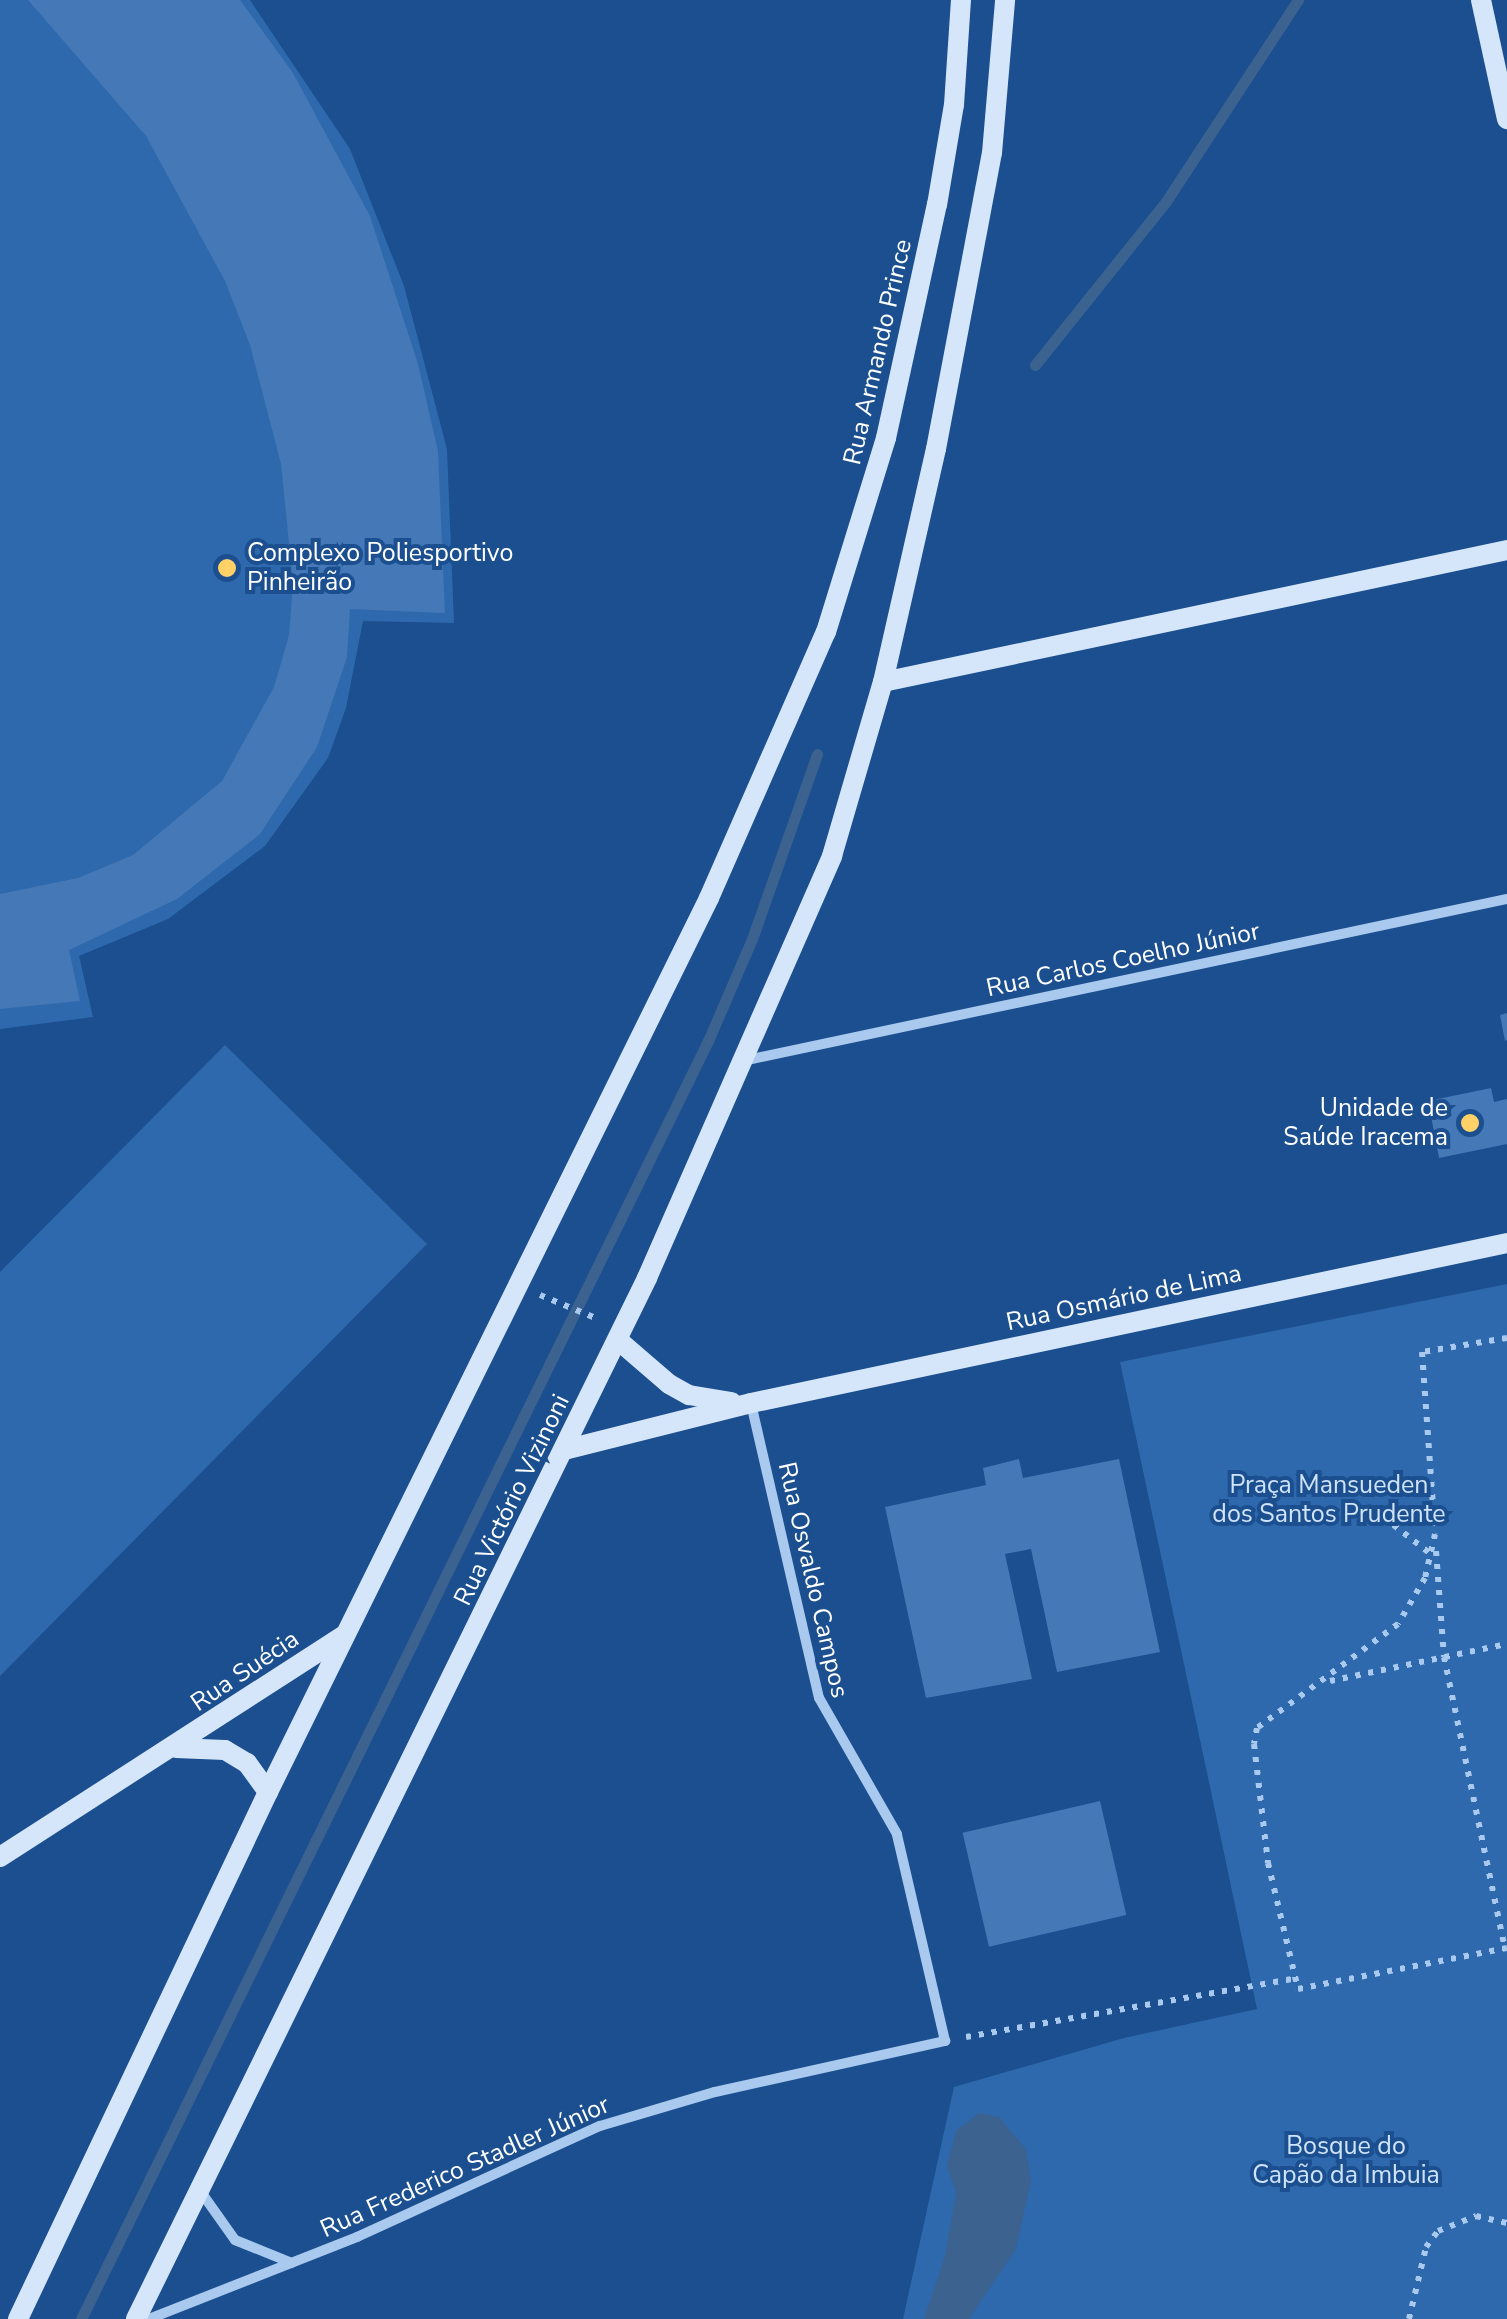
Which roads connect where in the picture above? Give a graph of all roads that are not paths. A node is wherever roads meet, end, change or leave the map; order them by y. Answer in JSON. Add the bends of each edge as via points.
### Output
{"nodes":[{"id":1,"x":962,"y":0,"type":"edge"},
{"id":2,"x":1005,"y":0,"type":"edge"},
{"id":3,"x":1481,"y":0,"type":"edge"},
{"id":4,"x":1507,"y":119,"type":"edge"},
{"id":5,"x":1507,"y":550,"type":"edge"},
{"id":6,"x":883,"y":682,"type":"junction"},
{"id":7,"x":1507,"y":899,"type":"edge"},
{"id":8,"x":747,"y":1060,"type":"junction"},
{"id":9,"x":1507,"y":1243,"type":"edge"},
{"id":10,"x":618,"y":1340,"type":"junction"},
{"id":11,"x":752,"y":1403,"type":"junction"},
{"id":12,"x":564,"y":1450,"type":"junction"},
{"id":13,"x":344,"y":1636,"type":"junction"},
{"id":14,"x":174,"y":1748,"type":"junction"},
{"id":15,"x":268,"y":1792,"type":"junction"},
{"id":16,"x":0,"y":1856,"type":"edge"},
{"id":17,"x":945,"y":2041,"type":"joint"},
{"id":18,"x":201,"y":2192,"type":"junction"},
{"id":19,"x":293,"y":2263,"type":"junction"},
{"id":20,"x":18,"y":2319,"type":"edge"},
{"id":21,"x":136,"y":2319,"type":"edge"},
{"id":22,"x":149,"y":2319,"type":"edge"}],
"edges":[{"from":1,"to":13,"type":"street","name":"Rua Armando Prince","via":[[952,122],[858,543],[796,704],[685,948]]},
{"from":2,"to":6,"type":"street","via":[[992,153]]},
{"from":3,"to":4,"type":"street"},
{"from":5,"to":6,"type":"street"},
{"from":6,"to":8,"type":"street","name":"Rua Victório Vizinoni","via":[[832,856]]},
{"from":7,"to":8,"type":"street","name":"Rua Carlos Coelho Júnior"},
{"from":8,"to":10,"type":"street","name":"Rua Victório Vizinoni"},
{"from":9,"to":11,"type":"street","name":"Rua Osmário de Lima"},
{"from":10,"to":11,"type":"street","name":"Rua Osmário de Lima","via":[[689,1395]]},
{"from":10,"to":12,"type":"street","name":"Rua Victório Vizinoni"},
{"from":11,"to":12,"type":"street","name":"Rua Osmário de Lima"},
{"from":11,"to":17,"type":"street","name":"Rua Osvaldo Campos","via":[[819,1698],[897,1834]]},
{"from":12,"to":18,"type":"street","name":"Rua Victório Vizinoni"},
{"from":13,"to":14,"type":"street","name":"Rua Suécia"},
{"from":13,"to":15,"type":"street"},
{"from":14,"to":15,"type":"street","name":"Rua Suécia","via":[[226,1750],[247,1763]]},
{"from":14,"to":16,"type":"street","name":"Rua Suécia"},
{"from":15,"to":20,"type":"street"},
{"from":17,"to":19,"type":"street","name":"Rua Frederico Stadler Júnior","via":[[715,2092],[600,2126]]},
{"from":18,"to":19,"type":"street","via":[[236,2240]]},
{"from":18,"to":21,"type":"street","name":"Rua Victório Vizinoni"},
{"from":19,"to":22,"type":"street","name":"Rua Frederico Stadler Júnior"}]}
